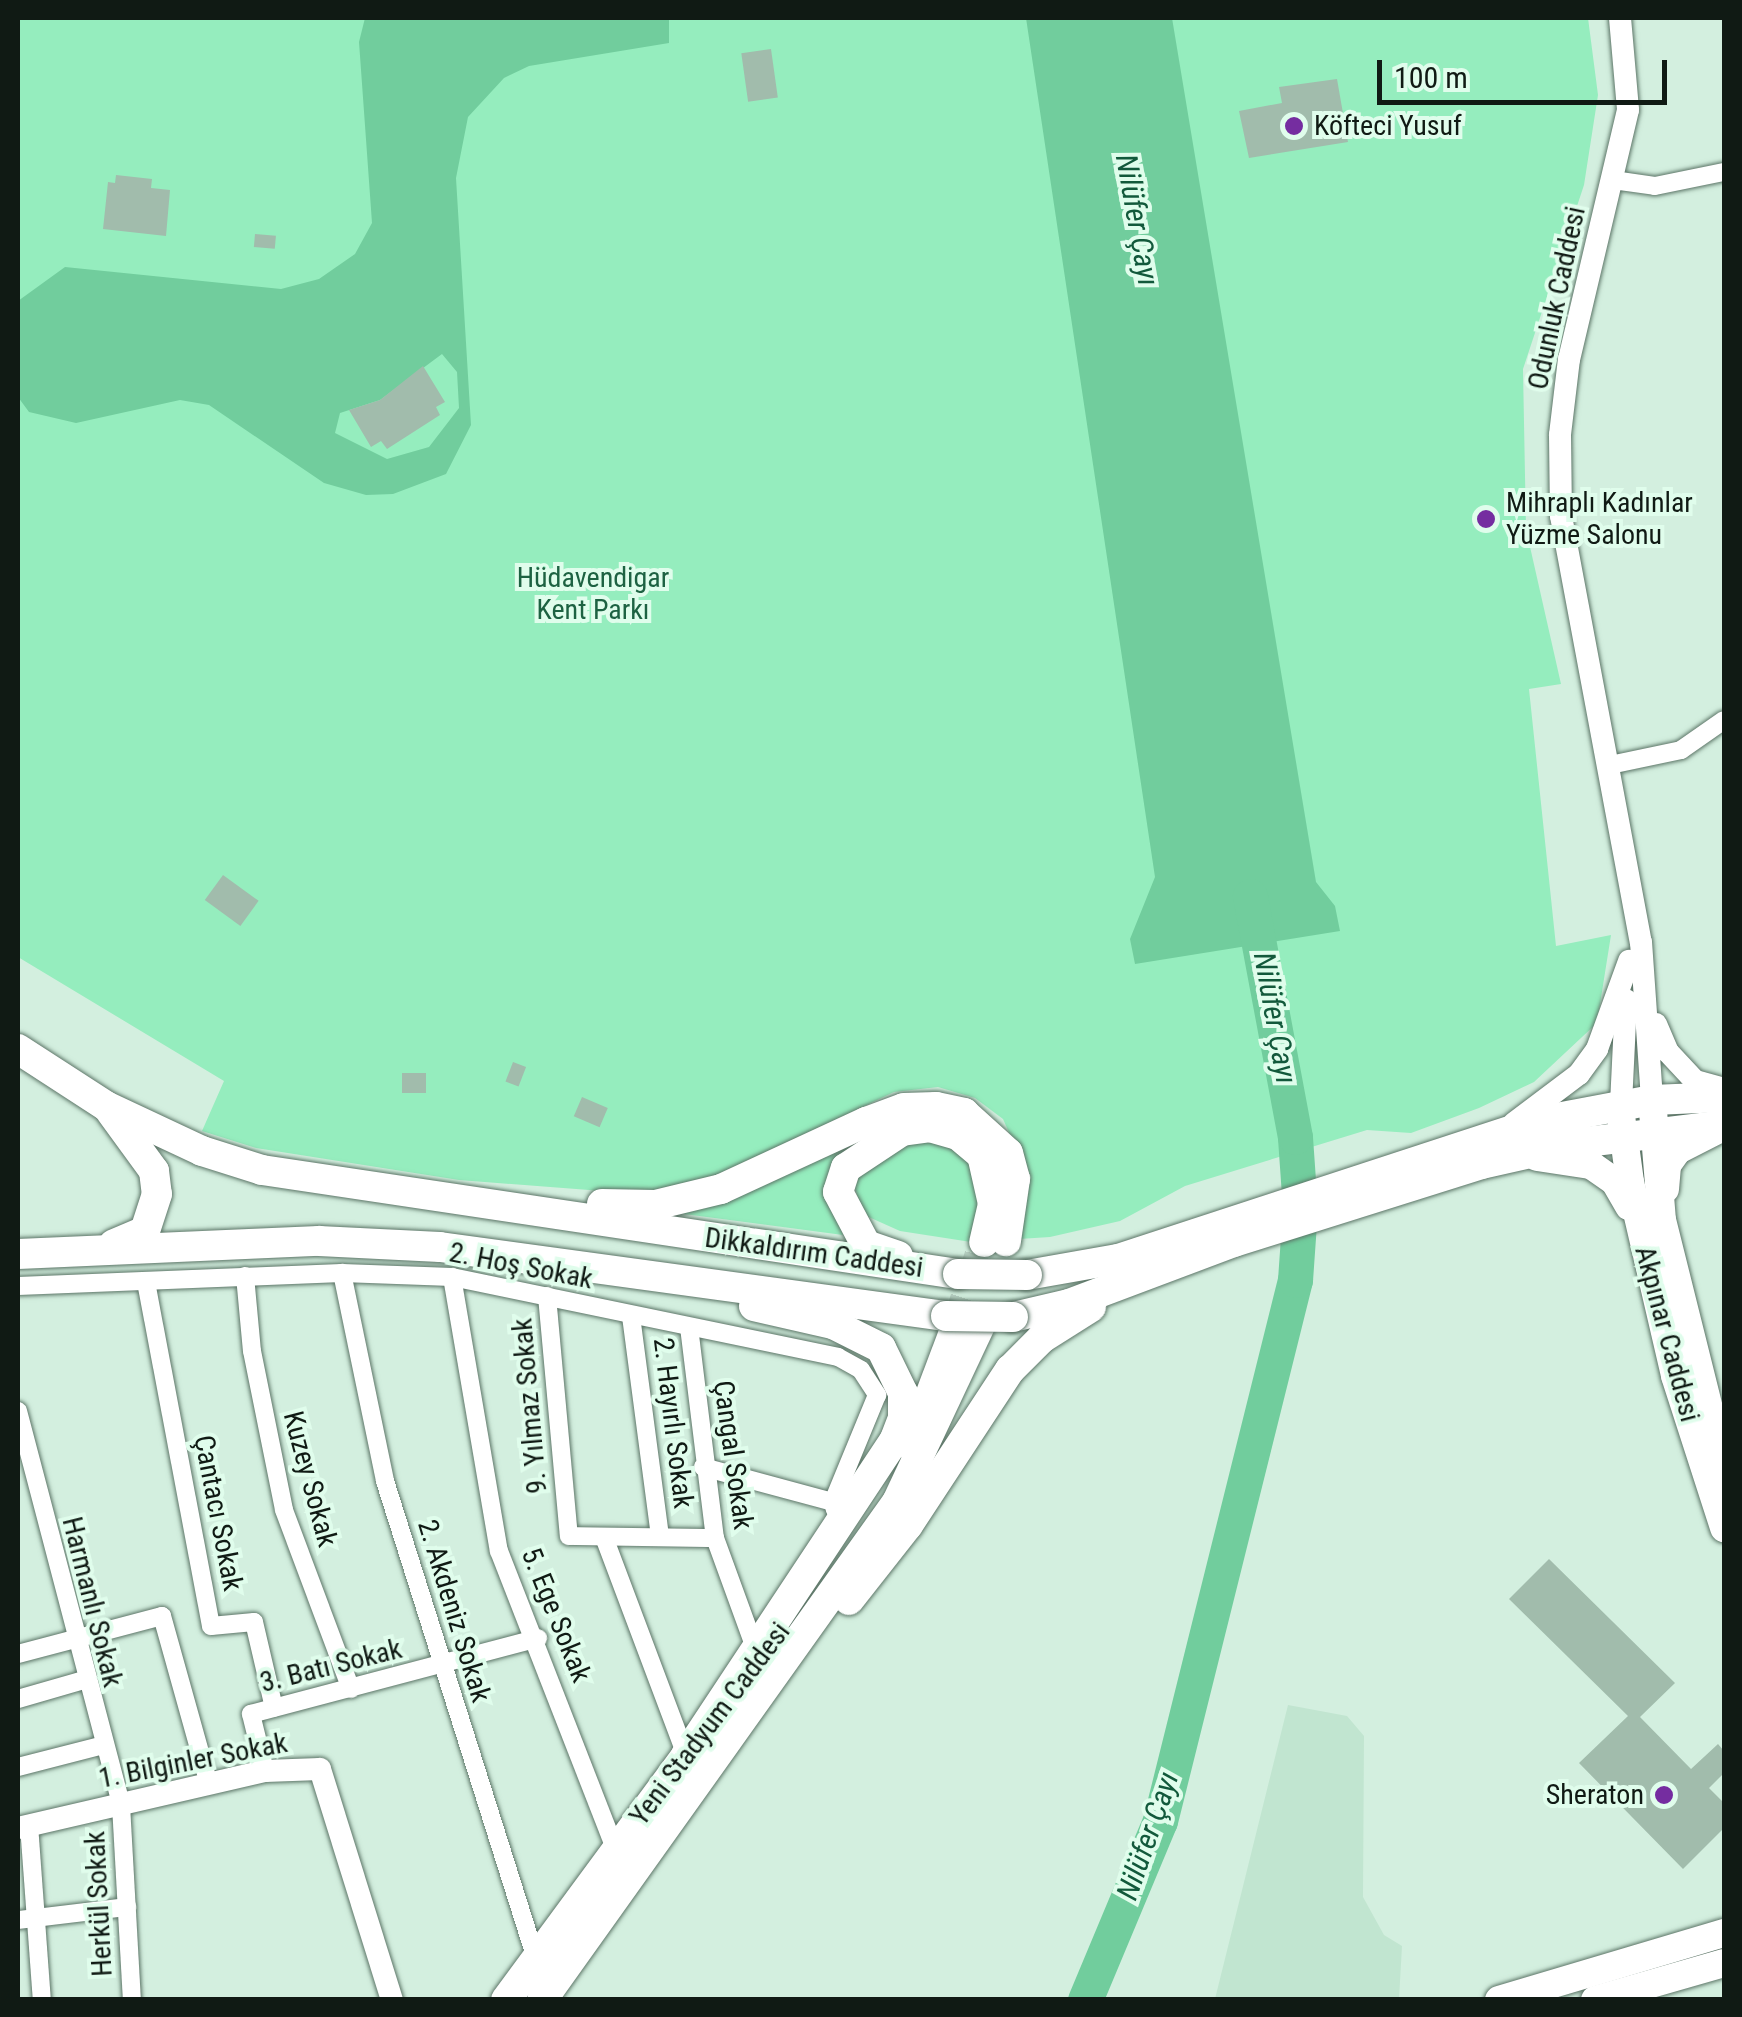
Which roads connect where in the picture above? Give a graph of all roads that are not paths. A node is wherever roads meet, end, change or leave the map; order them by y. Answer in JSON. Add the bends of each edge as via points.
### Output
{"nodes":[{"id":1,"x":1620,"y":18,"type":"edge"},
{"id":2,"x":1724,"y":172,"type":"edge"},
{"id":3,"x":1613,"y":180,"type":"junction"},
{"id":4,"x":1724,"y":720,"type":"edge"},
{"id":5,"x":1610,"y":765,"type":"junction"},
{"id":6,"x":1629,"y":886,"type":"junction"},
{"id":7,"x":1629,"y":960,"type":"junction"},
{"id":8,"x":1649,"y":1008,"type":"junction"},
{"id":9,"x":18,"y":1049,"type":"edge"},
{"id":10,"x":1724,"y":1093,"type":"edge"},
{"id":11,"x":1652,"y":1100,"type":"junction"},
{"id":12,"x":1621,"y":1104,"type":"junction"},
{"id":13,"x":106,"y":1106,"type":"junction"},
{"id":14,"x":1724,"y":1126,"type":"edge"},
{"id":15,"x":1654,"y":1133,"type":"junction"},
{"id":16,"x":1497,"y":1136,"type":"junction"},
{"id":17,"x":1623,"y":1136,"type":"junction"},
{"id":18,"x":1482,"y":1164,"type":"junction"},
{"id":19,"x":1417,"y":1174,"type":"junction"},
{"id":20,"x":474,"y":1198,"type":"junction"},
{"id":21,"x":1651,"y":1223,"type":"junction"},
{"id":22,"x":1231,"y":1230,"type":"junction"},
{"id":23,"x":78,"y":1253,"type":"junction"},
{"id":24,"x":18,"y":1254,"type":"edge"},
{"id":25,"x":522,"y":1256,"type":"junction"},
{"id":26,"x":342,"y":1273,"type":"junction"},
{"id":27,"x":958,"y":1274,"type":"junction"},
{"id":28,"x":1154,"y":1274,"type":"junction"},
{"id":29,"x":246,"y":1276,"type":"junction"},
{"id":30,"x":452,"y":1277,"type":"junction"},
{"id":31,"x":146,"y":1282,"type":"junction"},
{"id":32,"x":18,"y":1286,"type":"edge"},
{"id":33,"x":547,"y":1296,"type":"junction"},
{"id":34,"x":631,"y":1316,"type":"junction"},
{"id":35,"x":960,"y":1323,"type":"junction"},
{"id":36,"x":690,"y":1326,"type":"junction"},
{"id":37,"x":18,"y":1411,"type":"edge"},
{"id":38,"x":921,"y":1444,"type":"junction"},
{"id":39,"x":703,"y":1467,"type":"junction"},
{"id":40,"x":1724,"y":1468,"type":"edge"},
{"id":41,"x":836,"y":1514,"type":"junction"},
{"id":42,"x":1724,"y":1528,"type":"edge"},
{"id":43,"x":660,"y":1536,"type":"junction"},
{"id":44,"x":604,"y":1537,"type":"junction"},
{"id":45,"x":715,"y":1538,"type":"junction"},
{"id":46,"x":538,"y":1638,"type":"junction"},
{"id":47,"x":74,"y":1639,"type":"junction"},
{"id":48,"x":754,"y":1644,"type":"junction"},
{"id":49,"x":18,"y":1654,"type":"edge"},
{"id":50,"x":442,"y":1666,"type":"junction"},
{"id":51,"x":84,"y":1680,"type":"junction"},
{"id":52,"x":350,"y":1689,"type":"junction"},
{"id":53,"x":18,"y":1699,"type":"edge"},
{"id":54,"x":274,"y":1708,"type":"junction"},
{"id":55,"x":100,"y":1746,"type":"junction"},
{"id":56,"x":717,"y":1754,"type":"junction"},
{"id":57,"x":686,"y":1755,"type":"junction"},
{"id":58,"x":18,"y":1767,"type":"edge"},
{"id":59,"x":265,"y":1771,"type":"junction"},
{"id":60,"x":210,"y":1784,"type":"junction"},
{"id":61,"x":120,"y":1806,"type":"junction"},
{"id":62,"x":23,"y":1827,"type":"edge"},
{"id":63,"x":616,"y":1848,"type":"junction"},
{"id":64,"x":127,"y":1907,"type":"junction"},
{"id":65,"x":26,"y":1919,"type":"edge"},
{"id":66,"x":1724,"y":1932,"type":"edge"},
{"id":67,"x":536,"y":1959,"type":"junction"},
{"id":68,"x":1724,"y":1963,"type":"edge"},
{"id":69,"x":42,"y":2000,"type":"edge"},
{"id":70,"x":132,"y":2000,"type":"edge"},
{"id":71,"x":392,"y":2000,"type":"edge"},
{"id":72,"x":506,"y":2000,"type":"edge"},
{"id":73,"x":542,"y":2000,"type":"edge"},
{"id":74,"x":1499,"y":2000,"type":"edge"},
{"id":75,"x":1595,"y":2000,"type":"edge"}],
"edges":[{"from":1,"to":3,"type":"street","name":"Odunluk Caddesi","via":[[1628,110]]},
{"from":2,"to":3,"type":"street","via":[[1655,186]]},
{"from":3,"to":5,"type":"street","name":"Odunluk Caddesi","via":[[1569,359],[1560,436],[1561,516]]},
{"from":4,"to":5,"type":"street","via":[[1681,750]]},
{"from":5,"to":6,"type":"street","name":"Odunluk Caddesi"},
{"from":6,"to":7,"type":"street"},
{"from":6,"to":8,"type":"street"},
{"from":7,"to":12,"type":"street"},
{"from":7,"to":16,"type":"street","via":[[1612,1016],[1579,1074]]},
{"from":8,"to":10,"type":"street","via":[[1681,1068]]},
{"from":8,"to":11,"type":"street"},
{"from":9,"to":13,"type":"main road","name":"Dikkaldırım Caddesi"},
{"from":10,"to":11,"type":"main road","name":"Dikkaldırım Caddesi"},
{"from":11,"to":12,"type":"main road","name":"Dikkaldırım Caddesi"},
{"from":11,"to":15,"type":"main road","name":"Akpınar Caddesi"},
{"from":12,"to":16,"type":"main road","name":"Dikkaldırım Caddesi"},
{"from":12,"to":17,"type":"main road","name":"Akpınar Caddesi"},
{"from":13,"to":20,"type":"main road","name":"Dikkaldırım Caddesi","via":[[202,1151],[262,1170]]},
{"from":13,"to":23,"type":"main road","via":[[154,1171],[157,1194],[144,1231]]},
{"from":14,"to":15,"type":"main road","name":"Dikkaldırım Caddesi"},
{"from":14,"to":21,"type":"main road","via":[[1698,1136],[1667,1165]]},
{"from":15,"to":17,"type":"main road","name":"Dikkaldırım Caddesi"},
{"from":15,"to":21,"type":"main road","name":"Akpınar Caddesi"},
{"from":16,"to":19,"type":"main road","name":"Dikkaldırım Caddesi"},
{"from":17,"to":18,"type":"main road","name":"Dikkaldırım Caddesi"},
{"from":17,"to":21,"type":"main road","name":"Akpınar Caddesi"},
{"from":18,"to":19,"type":"main road","name":"Dikkaldırım Caddesi"},
{"from":18,"to":21,"type":"main road","via":[[1560,1155],[1591,1165]]},
{"from":19,"to":22,"type":"main road","name":"Dikkaldırım Caddesi"},
{"from":20,"to":27,"type":"main road","name":"Dikkaldırım Caddesi"},
{"from":20,"to":27,"type":"main road","via":[[654,1205],[721,1189],[904,1108],[936,1107],[964,1113],[1008,1153],[1015,1179],[995,1241],[992,1178],[982,1155],[958,1136],[930,1127],[902,1131],[846,1168],[838,1192],[866,1245]]},
{"from":21,"to":40,"type":"main road","name":"Akpınar Caddesi"},
{"from":21,"to":42,"type":"main road","name":"Akpınar Caddesi","via":[[1675,1376]]},
{"from":22,"to":27,"type":"main road","name":"Dikkaldırım Caddesi","bridge":true,"via":[[1027,1274]]},
{"from":22,"to":28,"type":"main road","name":"Dikkaldırım Caddesi"},
{"from":23,"to":24,"type":"main road","name":"Dikkaldırım Caddesi"},
{"from":23,"to":25,"type":"main road","name":"Dikkaldırım Caddesi","via":[[318,1241]]},
{"from":25,"to":35,"type":"main road","name":"Dikkaldırım Caddesi"},
{"from":25,"to":41,"type":"main road","via":[[832,1324],[882,1348],[903,1392],[903,1418]]},
{"from":26,"to":29,"type":"street","name":"2. Hoş Sokak"},
{"from":26,"to":30,"type":"street","name":"2. Hoş Sokak"},
{"from":26,"to":50,"type":"street","name":"2. Akdeniz Sokak","via":[[385,1481]]},
{"from":28,"to":35,"type":"main road","name":"Dikkaldırım Caddesi","bridge":true,"via":[[1013,1316]]},
{"from":28,"to":56,"type":"main road","via":[[1042,1338],[1010,1370],[890,1549]]},
{"from":29,"to":31,"type":"street","name":"2. Hoş Sokak"},
{"from":29,"to":52,"type":"street","name":"Kuzey Sokak","via":[[252,1351],[284,1510]]},
{"from":30,"to":33,"type":"street","name":"2. Hoş Sokak"},
{"from":30,"to":46,"type":"street","name":"5. Ege Sokak","via":[[499,1551]]},
{"from":31,"to":32,"type":"street","name":"2. Hoş Sokak"},
{"from":31,"to":54,"type":"street","name":"Çantacı Sokak","via":[[212,1626],[254,1622]]},
{"from":33,"to":34,"type":"street","name":"2. Hoş Sokak"},
{"from":33,"to":44,"type":"street","name":"9. Yılmaz Sokak","via":[[570,1536]]},
{"from":34,"to":36,"type":"street","name":"2. Hoş Sokak"},
{"from":34,"to":43,"type":"street","name":"2. Hayırlı Sokak"},
{"from":35,"to":38,"type":"main road"},
{"from":36,"to":39,"type":"street","name":"Çangal Sokak"},
{"from":36,"to":41,"type":"street","name":"2. Hoş Sokak","via":[[838,1357],[861,1370],[877,1395]]},
{"from":37,"to":47,"type":"street","name":"Harmanlı Sokak"},
{"from":38,"to":56,"type":"main road","name":"Yeni Stadyum Caddesi","via":[[897,1502]]},
{"from":38,"to":57,"type":"main road","name":"Yeni Stadyum Caddesi"},
{"from":39,"to":41,"type":"street"},
{"from":39,"to":45,"type":"street","name":"Çangal Sokak"},
{"from":41,"to":48,"type":"main road"},
{"from":43,"to":44,"type":"street","name":"9. Yılmaz Sokak"},
{"from":43,"to":45,"type":"street","name":"9. Yılmaz Sokak"},
{"from":44,"to":57,"type":"street"},
{"from":45,"to":48,"type":"street","name":"Çangal Sokak"},
{"from":46,"to":50,"type":"street","name":"3. Batı Sokak"},
{"from":46,"to":63,"type":"street","name":"5. Ege Sokak"},
{"from":47,"to":49,"type":"street"},
{"from":47,"to":51,"type":"street","name":"Harmanlı Sokak"},
{"from":47,"to":60,"type":"street","via":[[162,1616]]},
{"from":48,"to":57,"type":"main road"},
{"from":50,"to":52,"type":"street","name":"3. Batı Sokak"},
{"from":50,"to":67,"type":"street","name":"2. Akdeniz Sokak"},
{"from":51,"to":53,"type":"street"},
{"from":51,"to":55,"type":"street","name":"Harmanlı Sokak"},
{"from":52,"to":54,"type":"street","name":"3. Batı Sokak"},
{"from":54,"to":59,"type":"street","name":"3. Batı Sokak","via":[[252,1714]]},
{"from":55,"to":58,"type":"street"},
{"from":55,"to":61,"type":"street","name":"Harmanlı Sokak"},
{"from":56,"to":73,"type":"main road","name":"Yeni Stadyum Caddesi"},
{"from":57,"to":63,"type":"main road","name":"Yeni Stadyum Caddesi"},
{"from":59,"to":60,"type":"street","name":"1. Bilginler Sokak"},
{"from":59,"to":71,"type":"street","name":"1. Bilginler Sokak","via":[[320,1769]]},
{"from":60,"to":61,"type":"street","name":"1. Bilginler Sokak"},
{"from":61,"to":62,"type":"street","name":"1. Bilginler Sokak"},
{"from":61,"to":64,"type":"street","name":"Herkül Sokak"},
{"from":62,"to":65,"type":"street"},
{"from":63,"to":67,"type":"main road","name":"Yeni Stadyum Caddesi"},
{"from":64,"to":65,"type":"street"},
{"from":64,"to":70,"type":"street","name":"Herkül Sokak"},
{"from":65,"to":69,"type":"street"},
{"from":66,"to":74,"type":"main road"},
{"from":67,"to":72,"type":"main road","name":"Yeni Stadyum Caddesi"},
{"from":68,"to":75,"type":"main road"}]}
